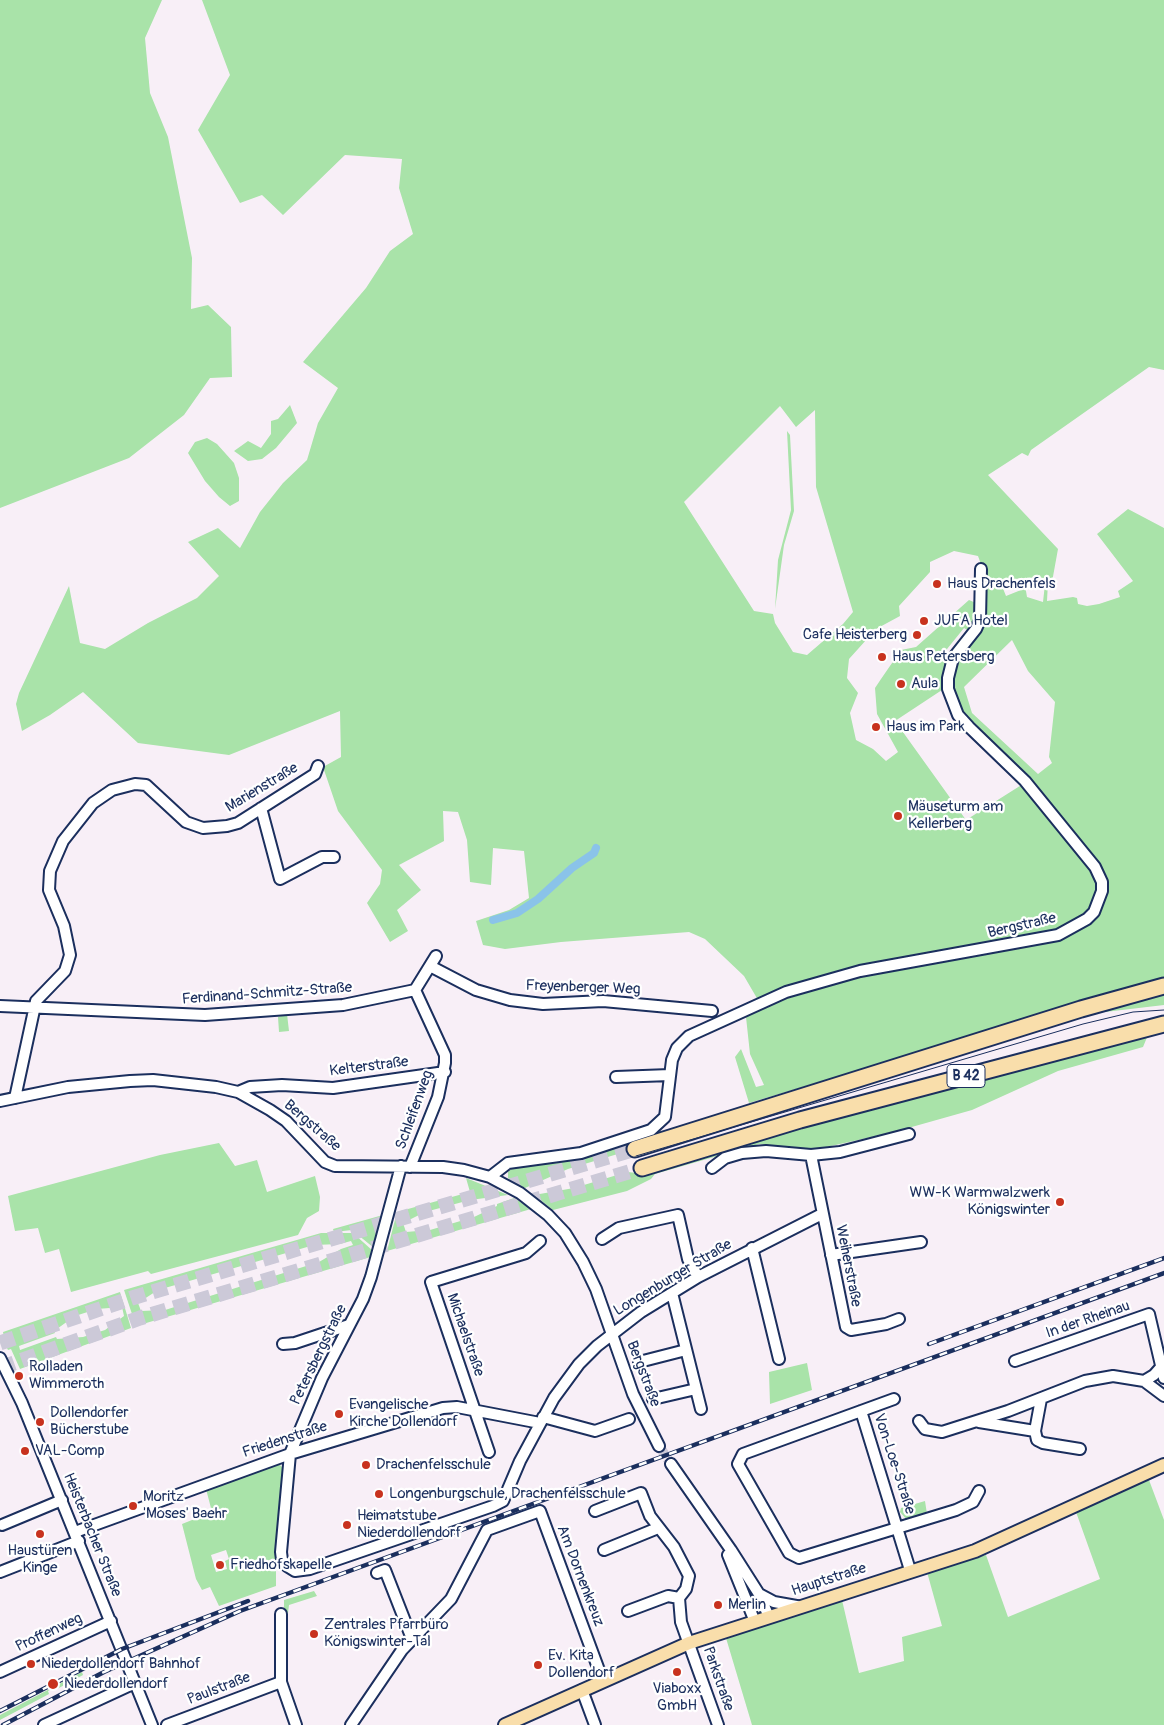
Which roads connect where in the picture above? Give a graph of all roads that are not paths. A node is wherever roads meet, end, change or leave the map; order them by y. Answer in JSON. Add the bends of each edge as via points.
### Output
{"nodes":[{"id":1,"x":981,"y":569,"type":"dead end"},
{"id":2,"x":318,"y":766,"type":"dead end"},
{"id":3,"x":261,"y":808,"type":"junction"},
{"id":4,"x":334,"y":857,"type":"dead end"},
{"id":5,"x":436,"y":956,"type":"dead end"},
{"id":6,"x":430,"y":966,"type":"junction"},
{"id":7,"x":1164,"y":986,"type":"edge"},
{"id":8,"x":416,"y":990,"type":"junction"},
{"id":9,"x":0,"y":1006,"type":"edge"},
{"id":10,"x":36,"y":1006,"type":"junction"},
{"id":11,"x":712,"y":1011,"type":"dead end"},
{"id":12,"x":1164,"y":1024,"type":"edge"},
{"id":13,"x":445,"y":1072,"type":"junction"},
{"id":14,"x":670,"y":1075,"type":"junction"},
{"id":15,"x":616,"y":1077,"type":"dead end"},
{"id":16,"x":20,"y":1079,"type":"junction"},
{"id":17,"x":238,"y":1092,"type":"junction"},
{"id":18,"x":28,"y":1095,"type":"junction"},
{"id":19,"x":15,"y":1098,"type":"junction"},
{"id":20,"x":0,"y":1101,"type":"edge"},
{"id":21,"x":908,"y":1134,"type":"dead end"},
{"id":22,"x":635,"y":1148,"type":"tunnel mouth"},
{"id":23,"x":811,"y":1155,"type":"junction"},
{"id":24,"x":406,"y":1166,"type":"junction"},
{"id":25,"x":642,"y":1168,"type":"tunnel mouth"},
{"id":26,"x":712,"y":1168,"type":"dead end"},
{"id":27,"x":490,"y":1178,"type":"junction"},
{"id":28,"x":822,"y":1214,"type":"junction"},
{"id":29,"x":602,"y":1239,"type":"dead end"},
{"id":30,"x":540,"y":1241,"type":"dead end"},
{"id":31,"x":921,"y":1242,"type":"dead end"},
{"id":32,"x":752,"y":1248,"type":"junction"},
{"id":33,"x":831,"y":1255,"type":"junction"},
{"id":34,"x":698,"y":1277,"type":"junction"},
{"id":35,"x":672,"y":1293,"type":"junction"},
{"id":36,"x":899,"y":1319,"type":"dead end"},
{"id":37,"x":349,"y":1325,"type":"junction"},
{"id":38,"x":612,"y":1334,"type":"junction"},
{"id":39,"x":282,"y":1344,"type":"dead end"},
{"id":40,"x":686,"y":1350,"type":"junction"},
{"id":41,"x":0,"y":1358,"type":"edge"},
{"id":42,"x":780,"y":1359,"type":"dead end"},
{"id":43,"x":1015,"y":1361,"type":"dead end"},
{"id":44,"x":639,"y":1362,"type":"dead end"},
{"id":45,"x":1162,"y":1366,"type":"junction"},
{"id":46,"x":1164,"y":1378,"type":"edge"},
{"id":47,"x":1144,"y":1381,"type":"junction"},
{"id":48,"x":696,"y":1389,"type":"junction"},
{"id":49,"x":1164,"y":1396,"type":"edge"},
{"id":50,"x":653,"y":1399,"type":"dead end"},
{"id":51,"x":894,"y":1399,"type":"dead end"},
{"id":52,"x":1041,"y":1399,"type":"junction"},
{"id":53,"x":702,"y":1409,"type":"dead end"},
{"id":54,"x":476,"y":1411,"type":"junction"},
{"id":55,"x":861,"y":1411,"type":"junction"},
{"id":56,"x":629,"y":1419,"type":"dead end"},
{"id":57,"x":542,"y":1420,"type":"junction"},
{"id":58,"x":919,"y":1421,"type":"dead end"},
{"id":59,"x":975,"y":1422,"type":"junction"},
{"id":60,"x":1035,"y":1431,"type":"junction"},
{"id":61,"x":659,"y":1446,"type":"tunnel mouth"},
{"id":62,"x":1080,"y":1449,"type":"dead end"},
{"id":63,"x":489,"y":1452,"type":"dead end"},
{"id":64,"x":290,"y":1454,"type":"junction"},
{"id":65,"x":671,"y":1464,"type":"tunnel mouth"},
{"id":66,"x":1164,"y":1465,"type":"edge"},
{"id":67,"x":979,"y":1491,"type":"dead end"},
{"id":68,"x":62,"y":1500,"type":"junction"},
{"id":69,"x":595,"y":1511,"type":"dead end"},
{"id":70,"x":2,"y":1524,"type":"dead end"},
{"id":71,"x":898,"y":1527,"type":"junction"},
{"id":72,"x":658,"y":1528,"type":"junction"},
{"id":73,"x":718,"y":1530,"type":"junction"},
{"id":74,"x":77,"y":1536,"type":"junction"},
{"id":75,"x":604,"y":1550,"type":"dead end"},
{"id":76,"x":282,"y":1560,"type":"joint"},
{"id":77,"x":910,"y":1570,"type":"junction"},
{"id":78,"x":0,"y":1572,"type":"edge"},
{"id":79,"x":377,"y":1573,"type":"dead end"},
{"id":80,"x":759,"y":1594,"type":"junction"},
{"id":81,"x":679,"y":1598,"type":"junction"},
{"id":82,"x":802,"y":1606,"type":"junction"},
{"id":83,"x":628,"y":1611,"type":"dead end"},
{"id":84,"x":281,"y":1614,"type":"dead end"},
{"id":85,"x":768,"y":1617,"type":"junction"},
{"id":86,"x":111,"y":1621,"type":"junction"},
{"id":87,"x":755,"y":1622,"type":"junction"},
{"id":88,"x":412,"y":1639,"type":"junction"},
{"id":89,"x":689,"y":1642,"type":"junction"},
{"id":90,"x":0,"y":1672,"type":"edge"},
{"id":91,"x":603,"y":1681,"type":"junction"},
{"id":92,"x":282,"y":1682,"type":"junction"},
{"id":93,"x":135,"y":1683,"type":"junction"},
{"id":94,"x":582,"y":1690,"type":"junction"},
{"id":95,"x":44,"y":1725,"type":"edge"},
{"id":96,"x":152,"y":1725,"type":"edge"},
{"id":97,"x":167,"y":1725,"type":"edge"},
{"id":98,"x":296,"y":1725,"type":"edge"},
{"id":99,"x":351,"y":1725,"type":"edge"},
{"id":100,"x":504,"y":1725,"type":"edge"},
{"id":101,"x":595,"y":1725,"type":"edge"},
{"id":102,"x":718,"y":1725,"type":"edge"}],
"edges":[{"from":1,"to":14,"type":"street","name":"Bergstraße","via":[[980,620],[953,658],[948,678],[950,695],[958,714],[1025,781],[1095,867],[1102,882],[1102,891],[1094,912],[1082,923],[1058,935],[860,971],[786,992],[689,1036],[677,1048]]},
{"from":2,"to":3,"type":"street","name":"Marienstraße","via":[[315,774]]},
{"from":3,"to":4,"type":"street","via":[[280,879],[322,857]]},
{"from":3,"to":10,"type":"street","name":"Marienstraße","via":[[238,823],[203,828],[181,819],[146,785],[112,790],[93,803],[64,841],[50,870],[49,890],[64,926],[70,955],[65,971],[36,1001]]},
{"from":5,"to":6,"type":"street"},
{"from":6,"to":8,"type":"street"},
{"from":6,"to":11,"type":"street","name":"Freyenberger Weg","via":[[476,990],[510,1000],[543,1004],[603,1001]]},
{"from":7,"to":22,"type":"highway","number":"B 42"},
{"from":8,"to":10,"type":"street","name":"Ferdinand-Schmitz-Straße","via":[[343,1005],[204,1015]]},
{"from":8,"to":13,"type":"street","name":"Schleifenweg","via":[[445,1054]]},
{"from":9,"to":10,"type":"street","name":"Ferdinand-Schmitz-Straße"},
{"from":10,"to":16,"type":"street","name":"Marienstraße"},
{"from":12,"to":25,"type":"highway","number":"B 42","via":[[800,1120]]},
{"from":13,"to":17,"type":"street","name":"Kelterstraße","via":[[333,1088],[250,1086]]},
{"from":13,"to":24,"type":"street","name":"Schleifenweg","via":[[432,1114]]},
{"from":14,"to":15,"type":"street"},
{"from":14,"to":27,"type":"street","name":"Bergstraße","via":[[665,1117],[651,1130],[582,1153],[508,1163]]},
{"from":16,"to":18,"type":"street"},
{"from":16,"to":19,"type":"street","name":"Marienstraße"},
{"from":17,"to":18,"type":"street","name":"Bergstraße","via":[[153,1080],[68,1087]]},
{"from":17,"to":24,"type":"street","name":"Bergstraße","via":[[286,1121],[325,1162],[335,1166]]},
{"from":18,"to":19,"type":"street","name":"Bergstraße"},
{"from":19,"to":20,"type":"street","name":"Bergstraße"},
{"from":21,"to":23,"type":"street","via":[[840,1152]]},
{"from":23,"to":26,"type":"street","via":[[749,1152],[725,1158]]},
{"from":23,"to":28,"type":"street","name":"Weiherstraße"},
{"from":24,"to":27,"type":"street","name":"Bergstraße","via":[[457,1169]]},
{"from":24,"to":37,"type":"street","name":"Petersbergstraße","via":[[372,1278]]},
{"from":27,"to":38,"type":"street","name":"Bergstraße","via":[[527,1198],[565,1233],[596,1289]]},
{"from":28,"to":32,"type":"street","name":"Longenburger Straße"},
{"from":28,"to":33,"type":"street","name":"Weiherstraße"},
{"from":29,"to":34,"type":"street","via":[[619,1228],[678,1215],[688,1258]]},
{"from":30,"to":54,"type":"street","name":"Michaelstraße","via":[[526,1253],[431,1282]]},
{"from":31,"to":33,"type":"street"},
{"from":32,"to":34,"type":"street","name":"Longenburger Straße"},
{"from":32,"to":42,"type":"street"},
{"from":33,"to":36,"type":"street","name":"Weiherstraße","via":[[846,1327],[851,1330]]},
{"from":34,"to":35,"type":"street","name":"Longenburger Straße"},
{"from":35,"to":38,"type":"street","name":"Longenburger Straße"},
{"from":35,"to":40,"type":"street"},
{"from":37,"to":39,"type":"street","via":[[295,1343]]},
{"from":37,"to":64,"type":"street","name":"Petersbergstraße","via":[[322,1378]]},
{"from":38,"to":57,"type":"street","name":"Longenburger Straße","via":[[564,1382]]},
{"from":38,"to":61,"type":"street","name":"Bergstraße","via":[[633,1394]]},
{"from":40,"to":44,"type":"street"},
{"from":40,"to":48,"type":"street"},
{"from":41,"to":68,"type":"street","name":"Heisterbacher Straße"},
{"from":43,"to":45,"type":"street","name":"In der Rheinau","via":[[1149,1314]]},
{"from":45,"to":46,"type":"street","name":"In der Rheinau"},
{"from":45,"to":47,"type":"street"},
{"from":47,"to":49,"type":"street"},
{"from":47,"to":52,"type":"street","via":[[1120,1376],[1094,1378]]},
{"from":48,"to":50,"type":"street"},
{"from":48,"to":53,"type":"street"},
{"from":51,"to":55,"type":"street","name":"Von-Loe-Straße"},
{"from":52,"to":59,"type":"street"},
{"from":52,"to":60,"type":"street"},
{"from":54,"to":57,"type":"street","name":"Friedenstraße"},
{"from":54,"to":63,"type":"street","name":"Michaelstraße"},
{"from":54,"to":64,"type":"street","name":"Friedenstraße","via":[[443,1408]]},
{"from":55,"to":71,"type":"street","name":"Von-Loe-Straße"},
{"from":55,"to":71,"type":"street","name":"Von-Loe-Straße","via":[[743,1454],[738,1464],[792,1556],[799,1558]]},
{"from":56,"to":57,"type":"street","via":[[596,1431]]},
{"from":57,"to":76,"type":"street","name":"Longenburger Straße","via":[[503,1501],[310,1570],[295,1571]]},
{"from":58,"to":59,"type":"street","via":[[925,1429],[942,1432]]},
{"from":59,"to":60,"type":"street"},
{"from":60,"to":62,"type":"street","via":[[1037,1440],[1043,1443]]},
{"from":64,"to":74,"type":"street","name":"Friedenstraße"},
{"from":64,"to":76,"type":"street","name":"Petersbergstraße"},
{"from":65,"to":73,"type":"street"},
{"from":66,"to":77,"type":"main road","name":"Hauptstraße","via":[[975,1551]]},
{"from":67,"to":71,"type":"street","name":"Von-Loe-Straße","via":[[973,1502],[956,1510]]},
{"from":68,"to":70,"type":"street"},
{"from":68,"to":74,"type":"street","name":"Heisterbacher Straße"},
{"from":69,"to":72,"type":"street","via":[[642,1494]]},
{"from":71,"to":77,"type":"street","name":"Von-Loe-Straße"},
{"from":72,"to":75,"type":"street"},
{"from":72,"to":81,"type":"street","via":[[674,1547],[689,1576],[686,1589]]},
{"from":73,"to":80,"type":"street"},
{"from":73,"to":87,"type":"street"},
{"from":74,"to":78,"type":"street"},
{"from":74,"to":86,"type":"street","name":"Heisterbacher Straße"},
{"from":77,"to":82,"type":"main road","name":"Hauptstraße"},
{"from":79,"to":88,"type":"street","via":[[385,1570]]},
{"from":80,"to":82,"type":"street","via":[[774,1602]]},
{"from":80,"to":85,"type":"street"},
{"from":81,"to":83,"type":"street","via":[[668,1596]]},
{"from":81,"to":89,"type":"street","name":"Parkstraße","via":[[681,1622]]},
{"from":82,"to":85,"type":"main road","name":"Hauptstraße"},
{"from":84,"to":92,"type":"street"},
{"from":85,"to":87,"type":"main road","name":"Hauptstraße"},
{"from":86,"to":90,"type":"street","name":"Proffenweg"},
{"from":86,"to":93,"type":"street","name":"Heisterbacher Straße"},
{"from":87,"to":89,"type":"main road","name":"Hauptstraße"},
{"from":88,"to":91,"type":"street","name":"Am Dornenkreuz","via":[[451,1599],[487,1530],[540,1511]]},
{"from":88,"to":99,"type":"street"},
{"from":89,"to":91,"type":"main road","name":"Hauptstraße"},
{"from":89,"to":102,"type":"street","name":"Parkstraße"},
{"from":91,"to":94,"type":"main road","name":"Hauptstraße"},
{"from":92,"to":97,"type":"street","name":"Paulstraße"},
{"from":92,"to":98,"type":"street"},
{"from":93,"to":95,"type":"street"},
{"from":93,"to":96,"type":"street","name":"Heisterbacher Straße"},
{"from":94,"to":100,"type":"main road","name":"Hauptstraße"},
{"from":94,"to":101,"type":"street"}]}
